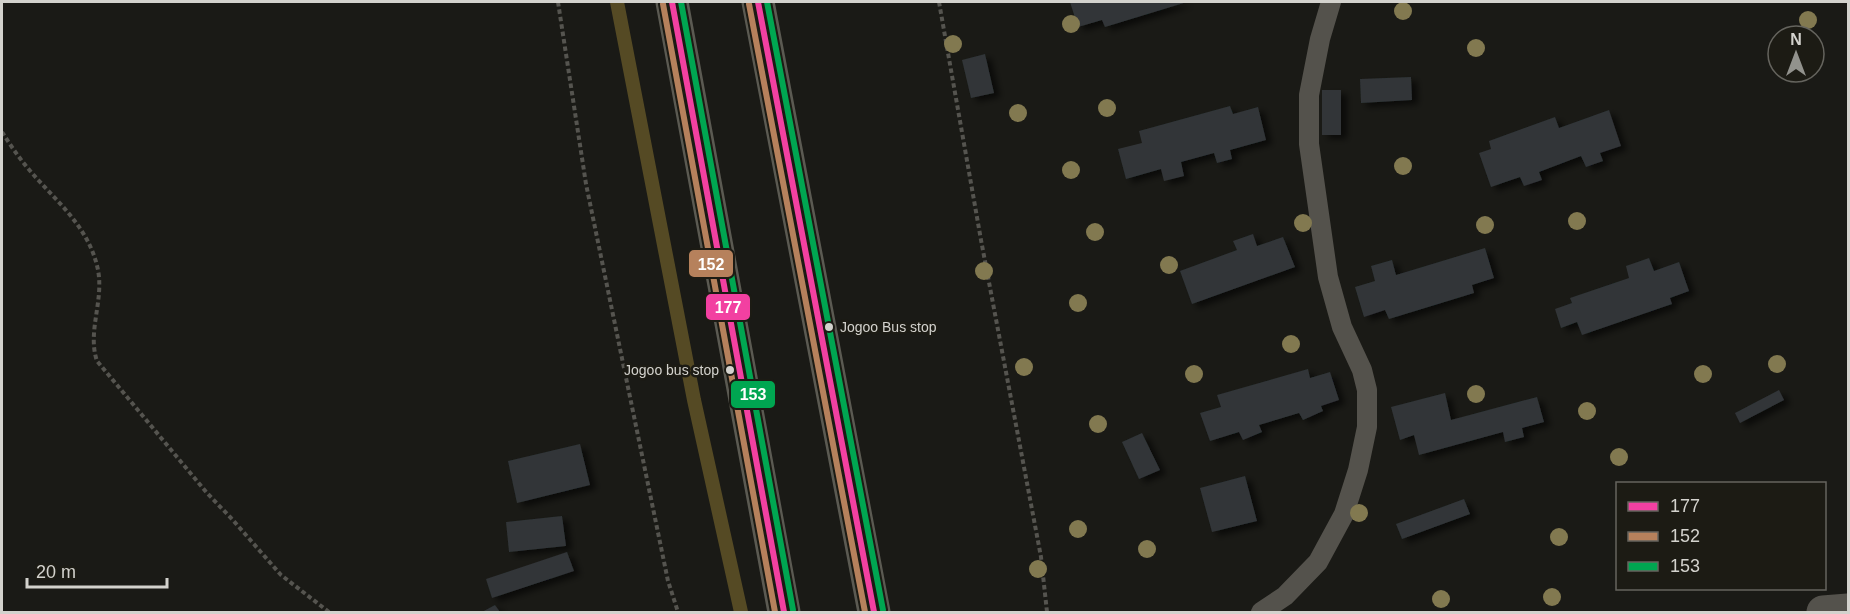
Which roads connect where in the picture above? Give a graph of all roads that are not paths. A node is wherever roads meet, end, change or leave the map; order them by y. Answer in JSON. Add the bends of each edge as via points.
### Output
{"nodes":[{"id":1,"x":672,"y":2,"type":"edge"},
{"id":2,"x":758,"y":2,"type":"edge"},
{"id":3,"x":1331,"y":2,"type":"edge"},
{"id":4,"x":1848,"y":610,"type":"edge"},
{"id":5,"x":784,"y":612,"type":"edge"},
{"id":6,"x":874,"y":612,"type":"edge"},
{"id":7,"x":1261,"y":612,"type":"edge"},
{"id":8,"x":1823,"y":612,"type":"edge"}],
"edges":[{"from":1,"to":5,"type":"highway"},
{"from":2,"to":6,"type":"highway"},
{"from":3,"to":7,"type":"lane","via":[[1310,95],[1309,144],[1328,277],[1342,327],[1362,370],[1367,390],[1367,427],[1344,514],[1318,562],[1285,596]]},
{"from":4,"to":8,"type":"street"}]}
